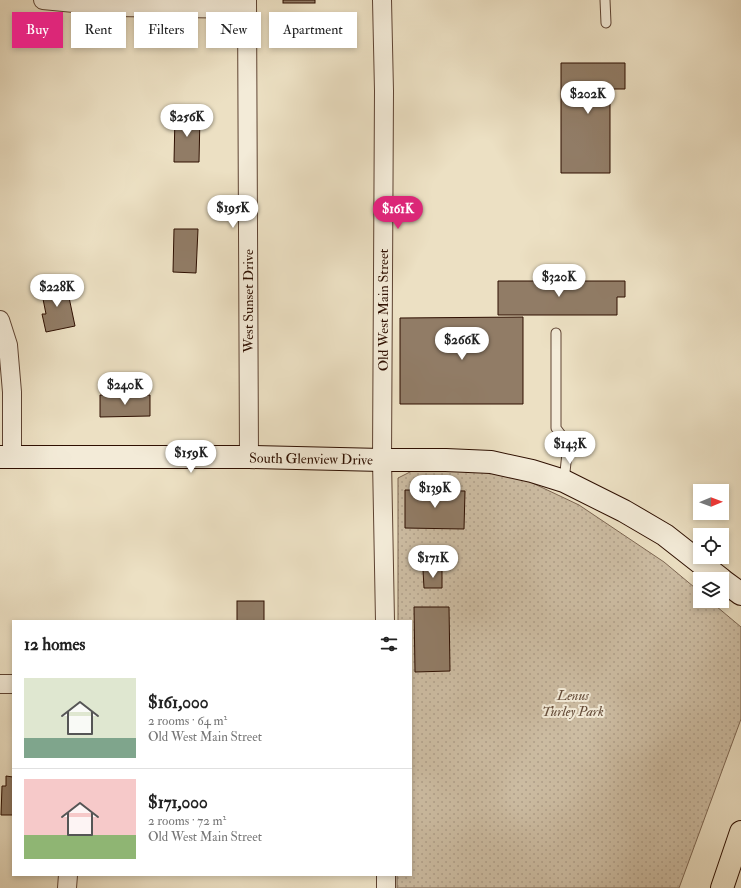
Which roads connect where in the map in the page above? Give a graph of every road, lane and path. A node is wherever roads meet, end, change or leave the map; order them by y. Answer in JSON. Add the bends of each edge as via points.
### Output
{"nodes":[{"id":1,"x":43,"y":0,"type":"edge"},
{"id":2,"x":382,"y":0,"type":"edge"},
{"id":3,"x":605,"y":0,"type":"edge"},
{"id":4,"x":247,"y":5,"type":"edge"},
{"id":5,"x":606,"y":23,"type":"dead end"},
{"id":6,"x":0,"y":320,"type":"edge"},
{"id":7,"x":556,"y":333,"type":"dead end"},
{"id":8,"x":6,"y":457,"type":"edge"},
{"id":9,"x":249,"y":457,"type":"junction"},
{"id":10,"x":382,"y":460,"type":"junction"},
{"id":11,"x":564,"y":481,"type":"junction"},
{"id":12,"x":713,"y":572,"type":"edge"},
{"id":13,"x":729,"y":585,"type":"edge"},
{"id":14,"x":741,"y":594,"type":"edge"},
{"id":15,"x":385,"y":620,"type":"edge"},
{"id":16,"x":0,"y":684,"type":"edge"},
{"id":17,"x":12,"y":684,"type":"edge"},
{"id":18,"x":741,"y":832,"type":"edge"},
{"id":19,"x":68,"y":876,"type":"edge"},
{"id":20,"x":386,"y":876,"type":"edge"},
{"id":21,"x":727,"y":879,"type":"edge"},
{"id":22,"x":67,"y":888,"type":"edge"},
{"id":23,"x":386,"y":888,"type":"edge"}],
"edges":[{"from":1,"to":4,"type":"street","via":[[116,7]]},
{"from":2,"to":10,"type":"street","name":"Old West Main Street"},
{"from":3,"to":5,"type":"lane"},
{"from":4,"to":9,"type":"street","name":"West Sunset Drive"},
{"from":6,"to":8,"type":"street","via":[[8,345],[12,392]]},
{"from":7,"to":11,"type":"lane","via":[[556,428],[568,444]]},
{"from":8,"to":9,"type":"street","name":"South Glenview Drive"},
{"from":9,"to":10,"type":"street","name":"South Glenview Drive"},
{"from":10,"to":11,"type":"street","name":"South Glenview Drive","via":[[491,462]]},
{"from":10,"to":15,"type":"street","name":"Old West Main Street"},
{"from":11,"to":12,"type":"street","name":"South Glenview Drive","via":[[665,535]]},
{"from":13,"to":14,"type":"street","name":"South Glenview Drive"},
{"from":16,"to":17,"type":"street"},
{"from":18,"to":21,"type":"highway"},
{"from":19,"to":22,"type":"street"},
{"from":20,"to":23,"type":"street"}]}
